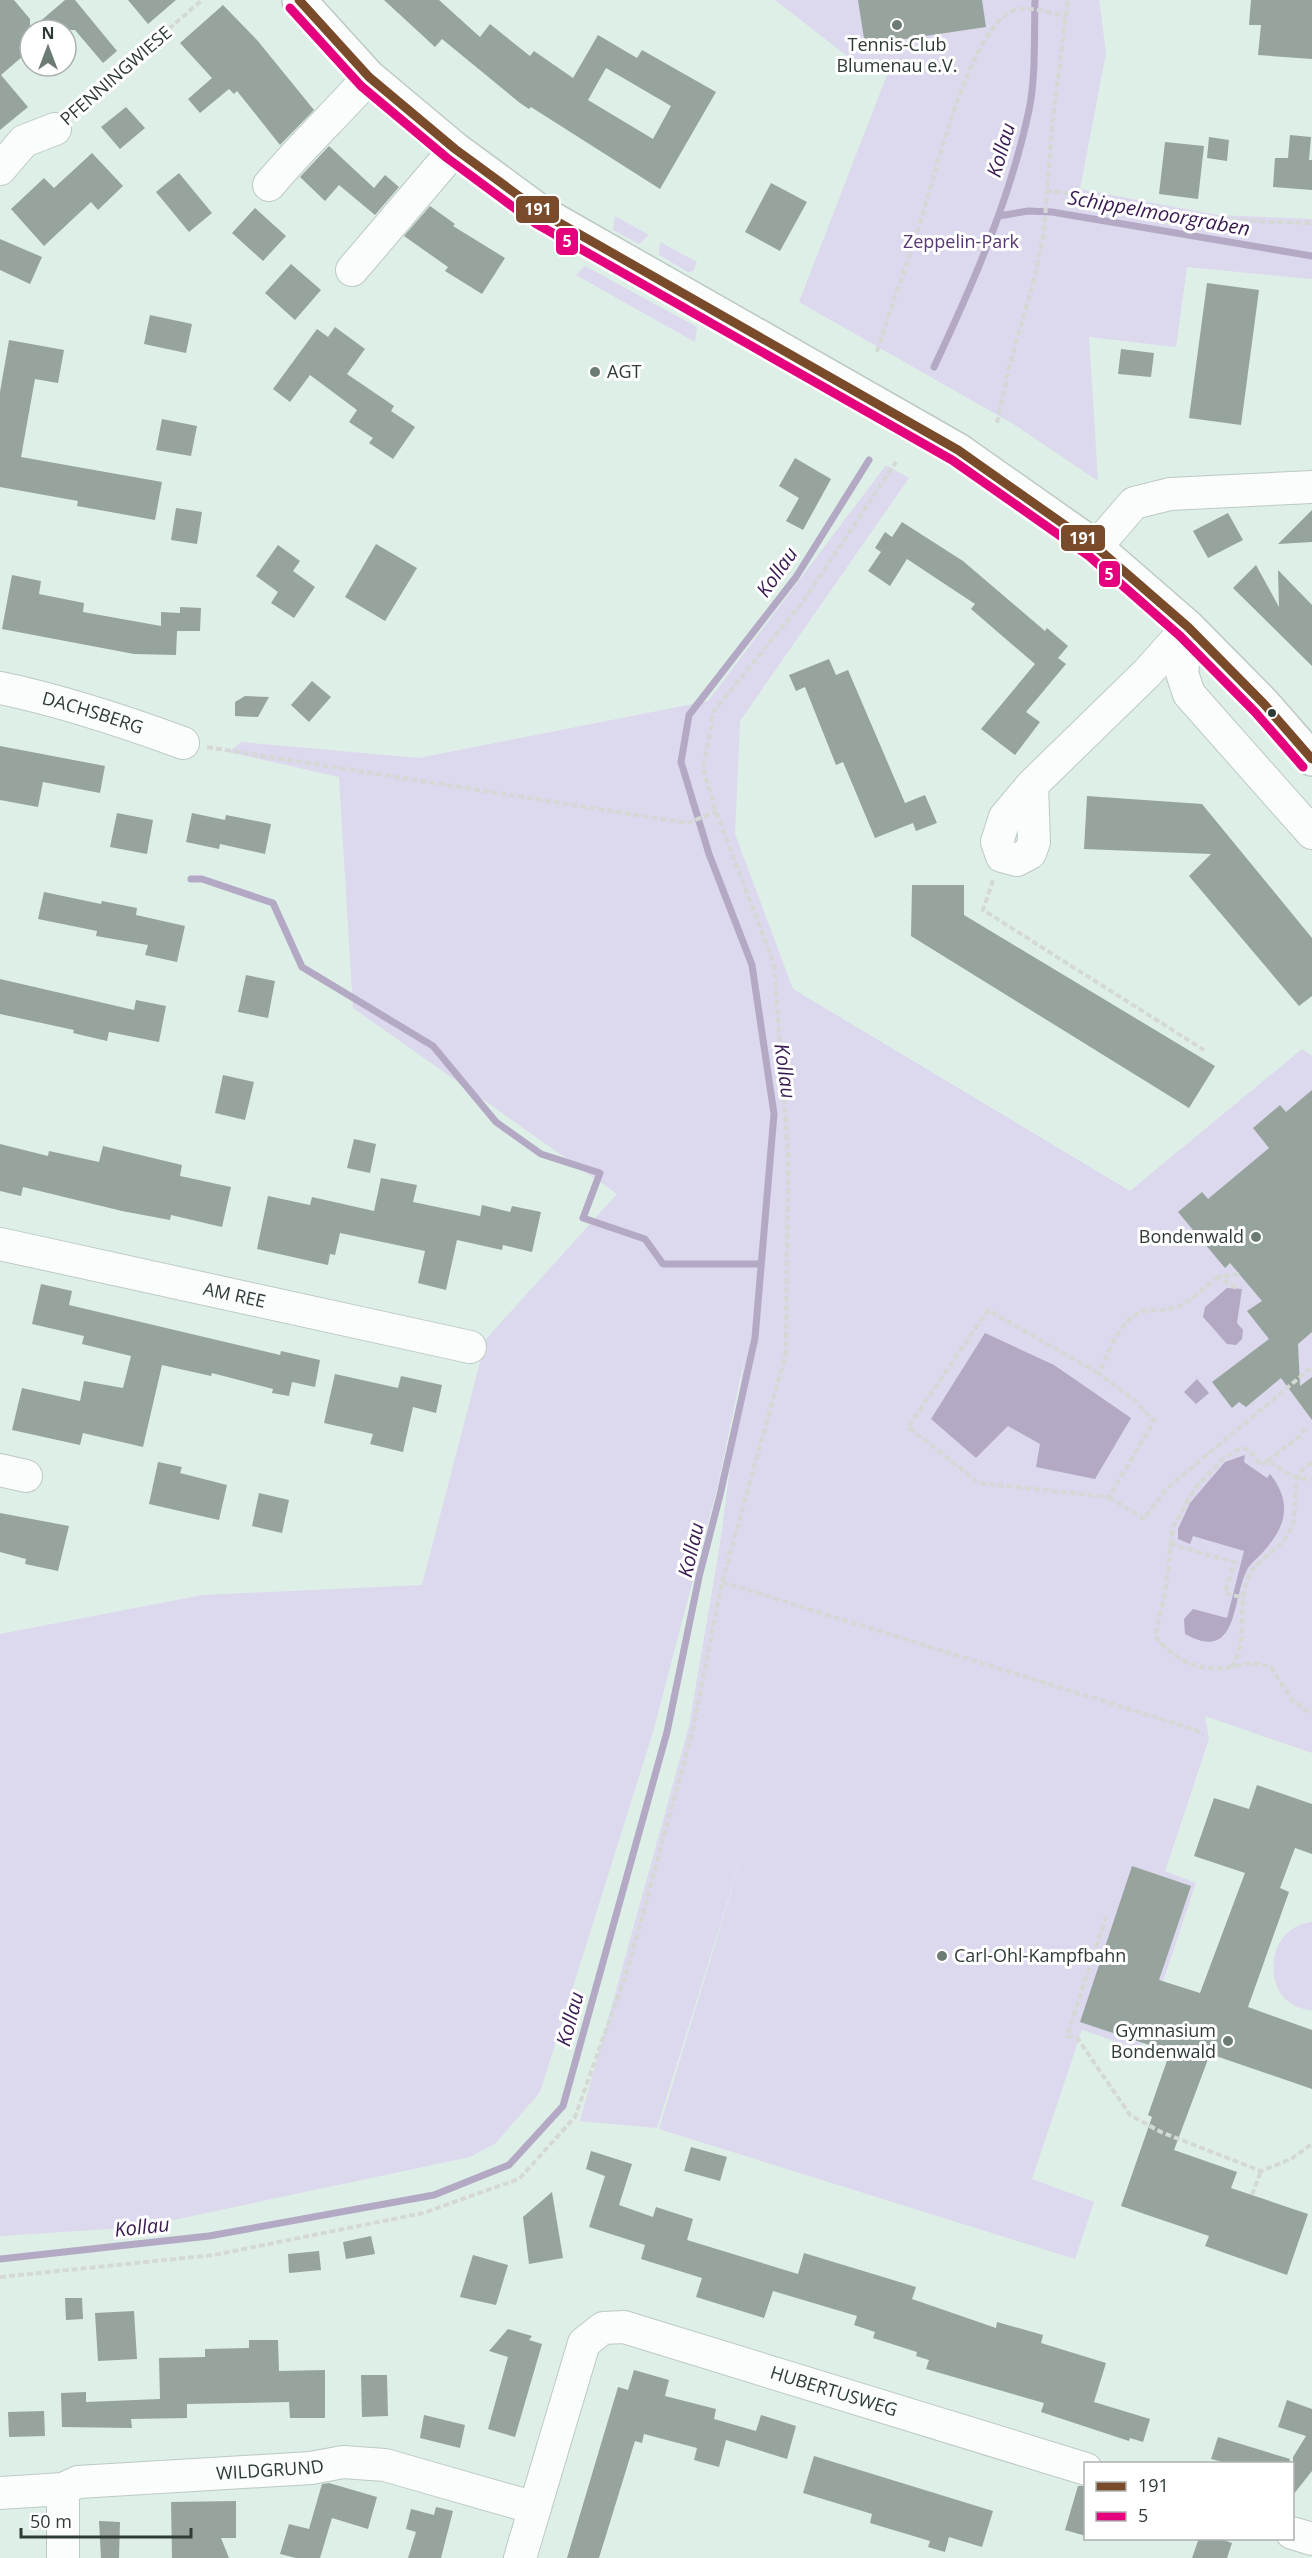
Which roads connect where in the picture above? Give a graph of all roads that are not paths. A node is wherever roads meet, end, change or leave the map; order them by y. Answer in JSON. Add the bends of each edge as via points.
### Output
{"nodes":[{"id":1,"x":299,"y":0,"type":"edge"},
{"id":2,"x":369,"y":77,"type":"junction"},
{"id":3,"x":55,"y":129,"type":"road end"},
{"id":4,"x":455,"y":149,"type":"junction"},
{"id":5,"x":0,"y":169,"type":"edge"},
{"id":6,"x":269,"y":184,"type":"dead end"},
{"id":7,"x":352,"y":270,"type":"dead end"},
{"id":8,"x":1312,"y":487,"type":"edge"},
{"id":9,"x":1096,"y":547,"type":"junction"},
{"id":10,"x":1188,"y":627,"type":"junction"},
{"id":11,"x":0,"y":688,"type":"edge"},
{"id":12,"x":183,"y":743,"type":"road end"},
{"id":13,"x":1312,"y":759,"type":"edge"},
{"id":14,"x":1312,"y":833,"type":"edge"},
{"id":15,"x":1002,"y":856,"type":"road end"},
{"id":16,"x":0,"y":1244,"type":"edge"},
{"id":17,"x":470,"y":1347,"type":"dead end"},
{"id":18,"x":1084,"y":2468,"type":"edge"},
{"id":19,"x":63,"y":2489,"type":"junction"},
{"id":20,"x":0,"y":2493,"type":"edge"},
{"id":21,"x":535,"y":2508,"type":"junction"},
{"id":22,"x":1294,"y":2533,"type":"edge"},
{"id":23,"x":1312,"y":2540,"type":"edge"},
{"id":24,"x":63,"y":2558,"type":"edge"},
{"id":25,"x":520,"y":2558,"type":"edge"}],
"edges":[{"from":1,"to":2,"type":"main road"},
{"from":2,"to":4,"type":"main road"},
{"from":2,"to":6,"type":"street"},
{"from":3,"to":5,"type":"street","name":"PFENNINGWIESE","via":[[24,141]]},
{"from":4,"to":7,"type":"street"},
{"from":4,"to":9,"type":"main road","via":[[578,235],[958,450]]},
{"from":8,"to":9,"type":"street","via":[[1170,494],[1134,503]]},
{"from":9,"to":10,"type":"main road"},
{"from":10,"to":13,"type":"main road"},
{"from":10,"to":14,"type":"street","via":[[1182,673],[1189,694]]},
{"from":10,"to":15,"type":"street","via":[[1005,817],[997,842]]},
{"from":11,"to":12,"type":"street","name":"DACHSBERG","via":[[118,719]]},
{"from":16,"to":17,"type":"street","name":"AM REE"},
{"from":18,"to":21,"type":"street","name":"HUBERTUSWEG","via":[[624,2327],[603,2328],[584,2343]]},
{"from":19,"to":20,"type":"street","name":"WILDGRUND"},
{"from":19,"to":21,"type":"street","name":"WILDGRUND","via":[[78,2482],[311,2468],[343,2462],[385,2465]]},
{"from":19,"to":24,"type":"street"},
{"from":21,"to":25,"type":"street"},
{"from":22,"to":23,"type":"street"}]}
